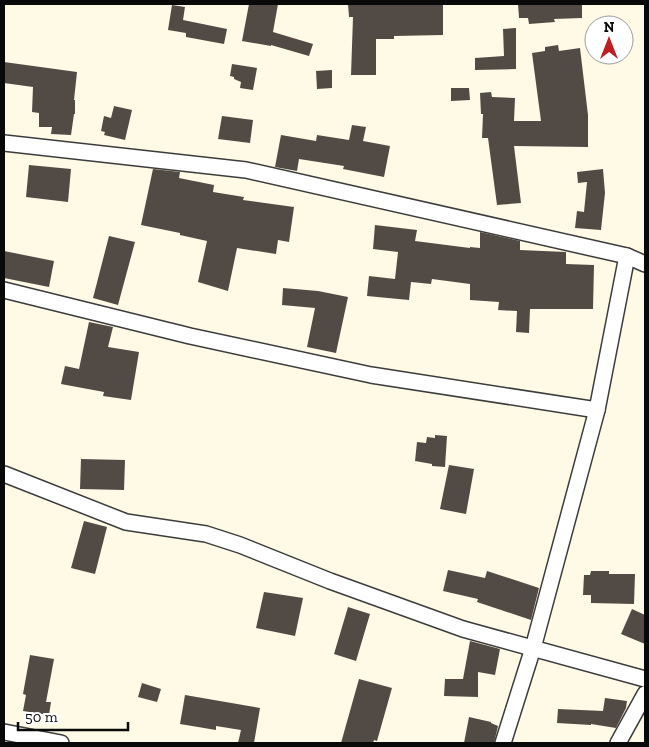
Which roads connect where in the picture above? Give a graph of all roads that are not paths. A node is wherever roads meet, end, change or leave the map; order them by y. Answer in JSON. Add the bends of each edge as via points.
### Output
{"nodes":[{"id":1,"x":4,"y":143,"type":"edge"},
{"id":2,"x":628,"y":256,"type":"junction"},
{"id":3,"x":645,"y":264,"type":"edge"},
{"id":4,"x":4,"y":290,"type":"edge"},
{"id":5,"x":597,"y":410,"type":"junction"},
{"id":6,"x":4,"y":474,"type":"edge"},
{"id":7,"x":533,"y":648,"type":"junction"},
{"id":8,"x":645,"y":679,"type":"edge"},
{"id":9,"x":645,"y":694,"type":"edge"},
{"id":10,"x":4,"y":732,"type":"edge"},
{"id":11,"x":35,"y":741,"type":"edge"},
{"id":12,"x":61,"y":743,"type":"edge"},
{"id":13,"x":503,"y":743,"type":"edge"},
{"id":14,"x":618,"y":743,"type":"edge"}],
"edges":[{"from":1,"to":2,"type":"street","via":[[246,170]]},
{"from":2,"to":3,"type":"street"},
{"from":2,"to":5,"type":"street"},
{"from":4,"to":5,"type":"street","via":[[190,336],[371,375]]},
{"from":5,"to":7,"type":"street"},
{"from":6,"to":7,"type":"street","via":[[126,522],[206,534],[463,629]]},
{"from":7,"to":8,"type":"street"},
{"from":7,"to":13,"type":"street"},
{"from":9,"to":14,"type":"street"},
{"from":10,"to":11,"type":"street"},
{"from":11,"to":12,"type":"street"}]}
